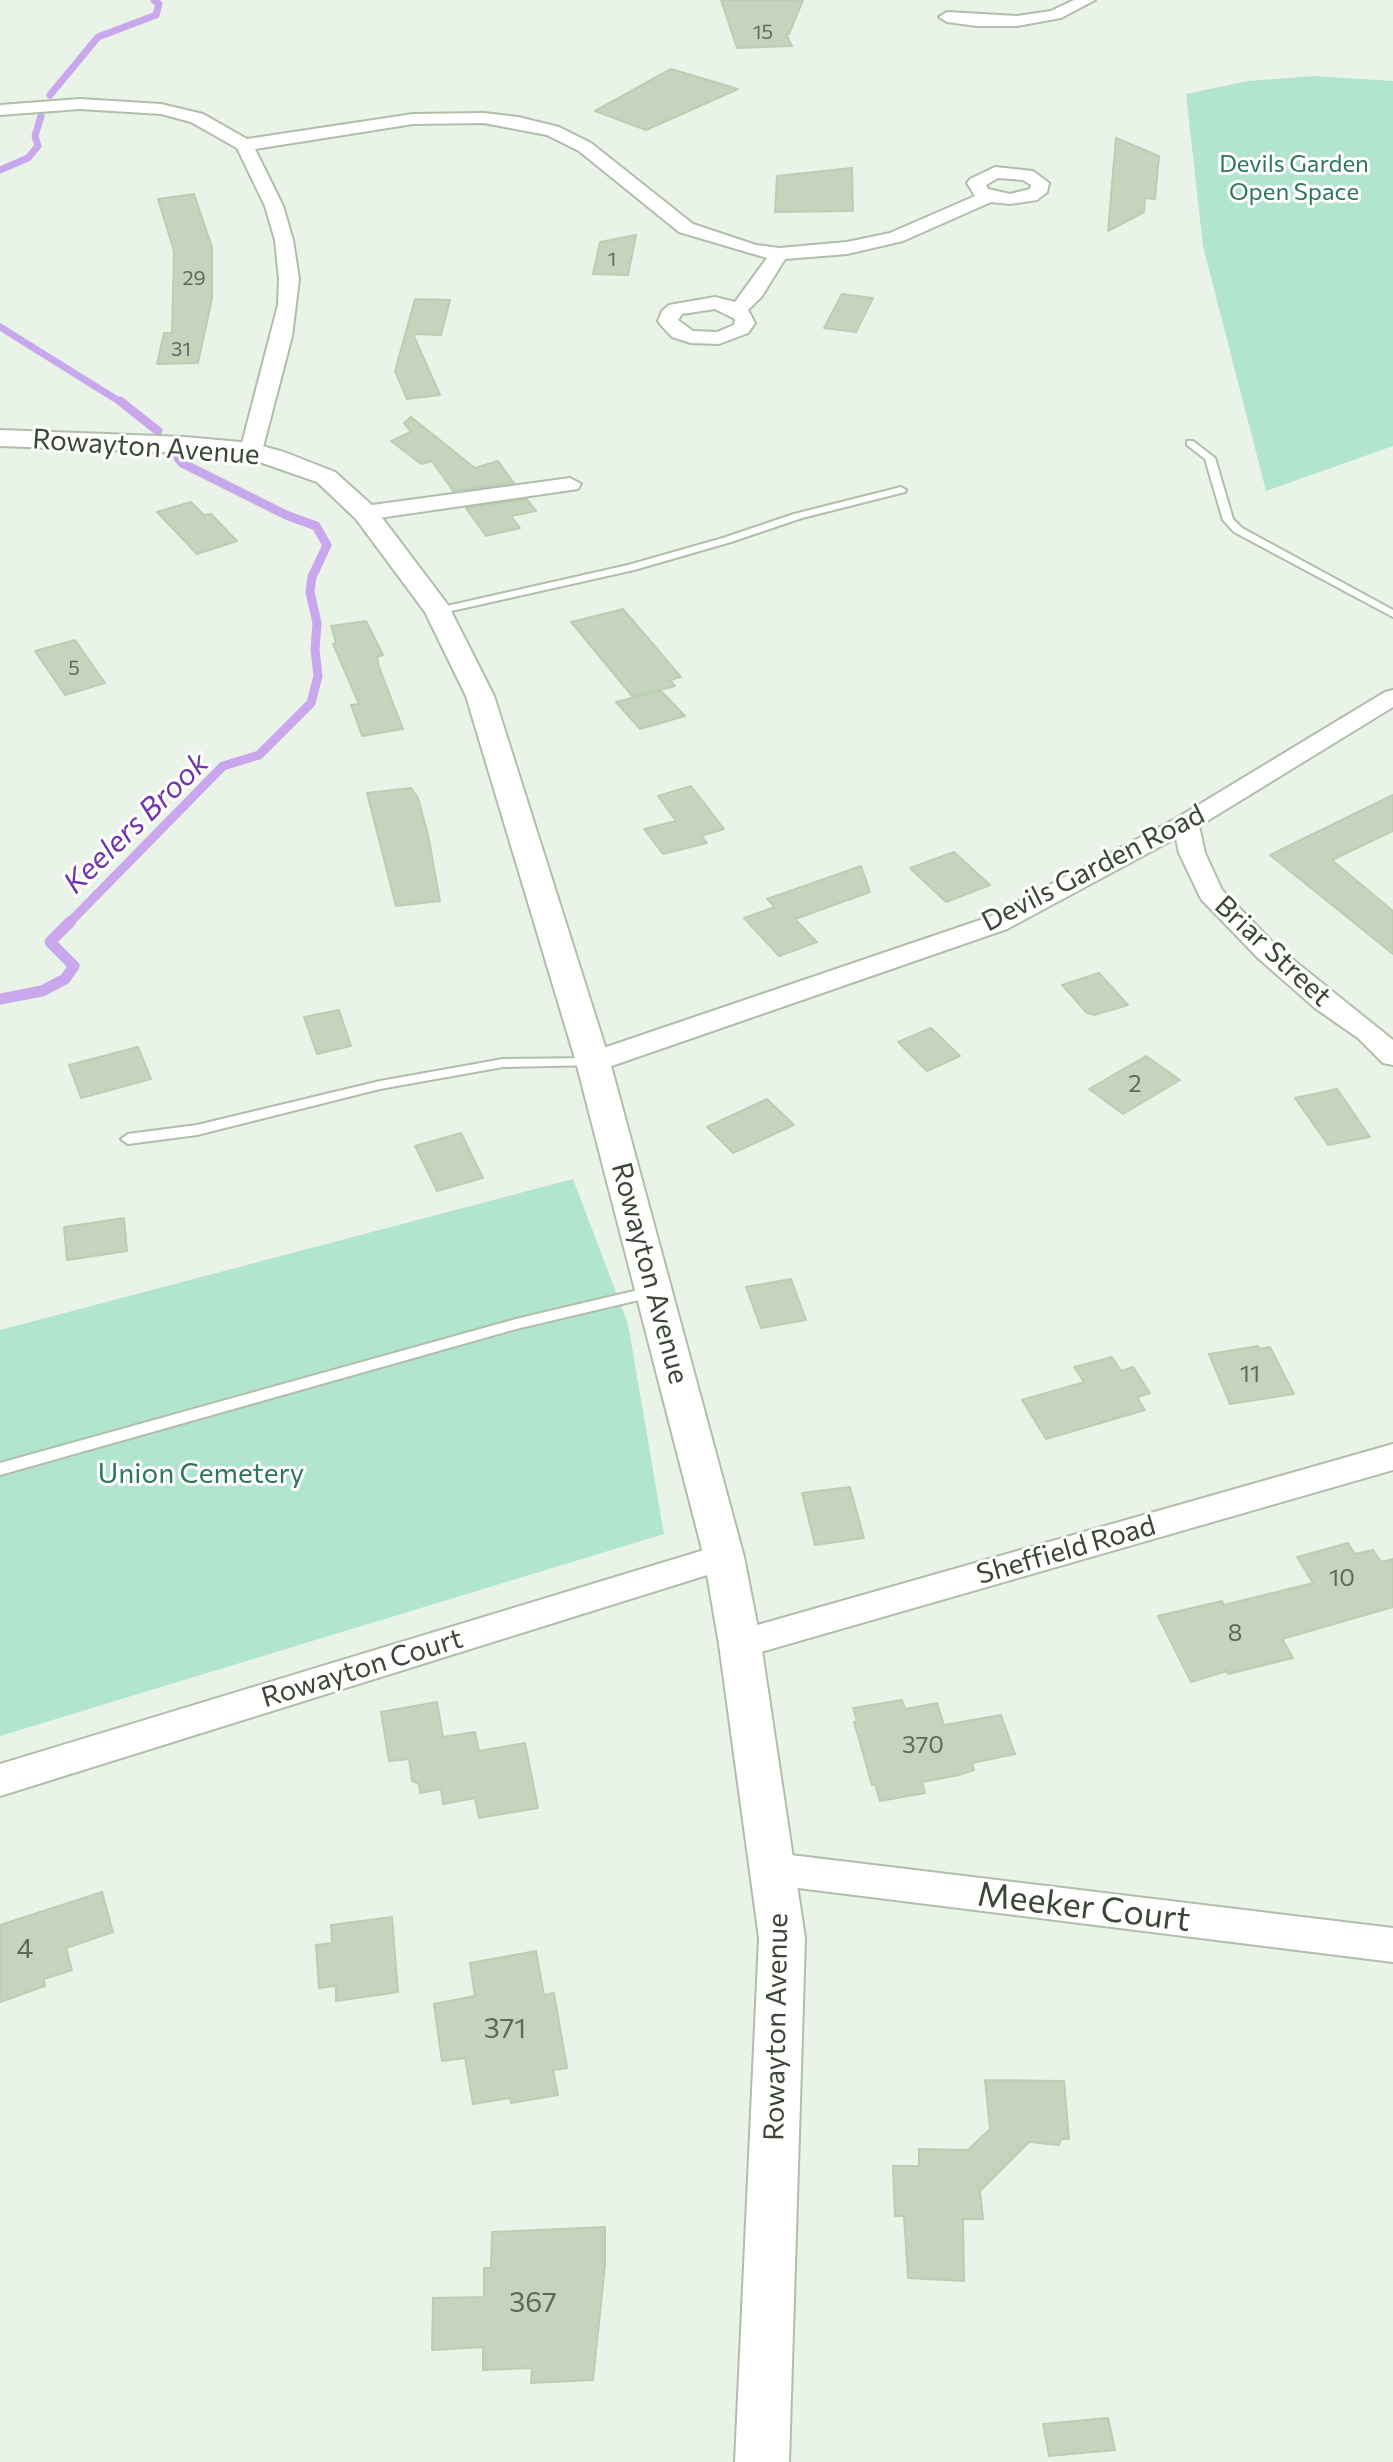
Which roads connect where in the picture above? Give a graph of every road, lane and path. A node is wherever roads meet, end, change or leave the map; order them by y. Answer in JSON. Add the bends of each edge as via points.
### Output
{"nodes":[{"id":1,"x":1087,"y":0,"type":"edge"},
{"id":2,"x":947,"y":17,"type":"dead end"},
{"id":3,"x":0,"y":110,"type":"edge"},
{"id":4,"x":244,"y":145,"type":"junction"},
{"id":5,"x":989,"y":196,"type":"dead end"},
{"id":6,"x":779,"y":254,"type":"junction"},
{"id":7,"x":738,"y":310,"type":"dead end"},
{"id":8,"x":0,"y":438,"type":"edge"},
{"id":9,"x":1190,"y":443,"type":"dead end"},
{"id":10,"x":251,"y":451,"type":"junction"},
{"id":11,"x":570,"y":484,"type":"dead end"},
{"id":12,"x":901,"y":490,"type":"dead end"},
{"id":13,"x":365,"y":513,"type":"junction"},
{"id":14,"x":438,"y":611,"type":"junction"},
{"id":15,"x":1393,"y":614,"type":"edge"},
{"id":16,"x":1393,"y":697,"type":"edge"},
{"id":17,"x":1186,"y":823,"type":"junction"},
{"id":18,"x":1393,"y":1056,"type":"edge"},
{"id":19,"x":593,"y":1062,"type":"junction"},
{"id":20,"x":128,"y":1139,"type":"dead end"},
{"id":21,"x":655,"y":1291,"type":"junction"},
{"id":22,"x":1393,"y":1457,"type":"edge"},
{"id":23,"x":0,"y":1469,"type":"edge"},
{"id":24,"x":724,"y":1557,"type":"junction"},
{"id":25,"x":740,"y":1644,"type":"junction"},
{"id":26,"x":0,"y":1780,"type":"edge"},
{"id":27,"x":774,"y":1869,"type":"junction"},
{"id":28,"x":1393,"y":1945,"type":"edge"},
{"id":29,"x":753,"y":2459,"type":"edge"}],
"edges":[{"from":1,"to":2,"type":"street","via":[[1055,15],[1017,21]]},
{"from":3,"to":4,"type":"street","via":[[138,105],[197,118]]},
{"from":4,"to":6,"type":"street","via":[[413,119],[518,122],[585,147],[686,228]]},
{"from":4,"to":10,"type":"street","via":[[274,206],[289,279],[282,336]]},
{"from":5,"to":6,"type":"street","via":[[896,237]]},
{"from":6,"to":7,"type":"street"},
{"from":8,"to":10,"type":"street","name":"Rowayton Avenue"},
{"from":9,"to":15,"type":"lane","via":[[1210,458],[1228,520],[1238,530]]},
{"from":10,"to":13,"type":"street","name":"Rowayton Avenue","via":[[326,477]]},
{"from":11,"to":13,"type":"street"},
{"from":12,"to":14,"type":"lane","via":[[630,568]]},
{"from":13,"to":14,"type":"street","name":"Rowayton Avenue"},
{"from":14,"to":19,"type":"street","name":"Rowayton Avenue","via":[[480,696]]},
{"from":16,"to":17,"type":"street","name":"Devils Garden Road"},
{"from":17,"to":18,"type":"street","name":"Briar Street","via":[[1192,853],[1210,893],[1279,962]]},
{"from":17,"to":19,"type":"street","name":"Devils Garden Road","via":[[998,923]]},
{"from":19,"to":20,"type":"lane","via":[[503,1063],[380,1085],[197,1130]]},
{"from":19,"to":21,"type":"street","name":"Rowayton Avenue"},
{"from":21,"to":23,"type":"lane","via":[[516,1324]]},
{"from":21,"to":24,"type":"street","name":"Rowayton Avenue"},
{"from":22,"to":25,"type":"street","name":"Sheffield Road"},
{"from":24,"to":25,"type":"street","name":"Rowayton Avenue"},
{"from":24,"to":26,"type":"street","name":"Rowayton Court"},
{"from":25,"to":27,"type":"street","name":"Rowayton Avenue"},
{"from":27,"to":28,"type":"street","name":"Meeker Court"},
{"from":27,"to":29,"type":"street","name":"Rowayton Avenue","via":[[782,1938],[780,2012]]}]}
